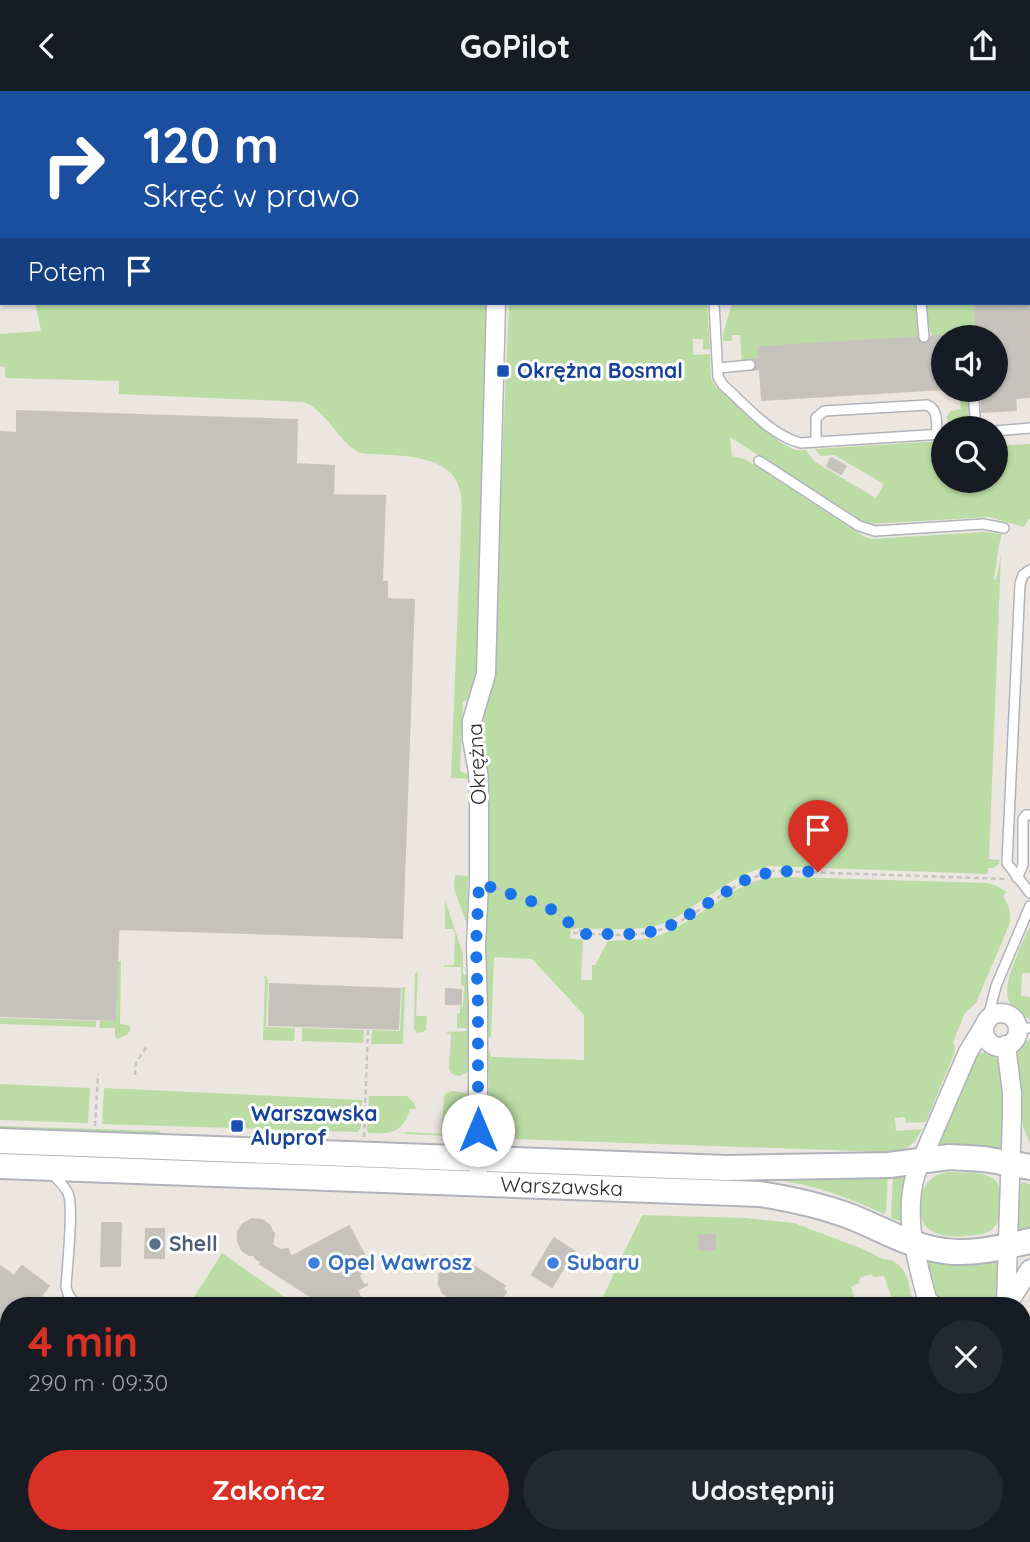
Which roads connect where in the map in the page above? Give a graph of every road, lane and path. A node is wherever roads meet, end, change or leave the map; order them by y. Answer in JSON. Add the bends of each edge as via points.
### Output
{"nodes":[{"id":1,"x":496,"y":305,"type":"edge"},
{"id":2,"x":714,"y":305,"type":"edge"},
{"id":3,"x":921,"y":305,"type":"edge"},
{"id":4,"x":924,"y":337,"type":"dead end"},
{"id":5,"x":750,"y":365,"type":"dead end"},
{"id":6,"x":718,"y":368,"type":"junction"},
{"id":7,"x":937,"y":416,"type":"edge"},
{"id":8,"x":1030,"y":428,"type":"edge"},
{"id":9,"x":1008,"y":430,"type":"edge"},
{"id":10,"x":931,"y":435,"type":"edge"},
{"id":11,"x":816,"y":442,"type":"junction"},
{"id":12,"x":759,"y":461,"type":"dead end"},
{"id":13,"x":1004,"y":528,"type":"dead end"},
{"id":14,"x":1030,"y":570,"type":"edge"},
{"id":15,"x":1030,"y":815,"type":"edge"},
{"id":16,"x":1017,"y":878,"type":"junction"},
{"id":17,"x":479,"y":883,"type":"junction"},
{"id":18,"x":1030,"y":893,"type":"edge"},
{"id":19,"x":1029,"y":910,"type":"edge"},
{"id":20,"x":573,"y":933,"type":"dead end"},
{"id":21,"x":584,"y":934,"type":"junction"},
{"id":22,"x":987,"y":1021,"type":"junction"},
{"id":23,"x":368,"y":1028,"type":"dead end"},
{"id":24,"x":1024,"y":1028,"type":"edge"},
{"id":25,"x":1006,"y":1045,"type":"junction"},
{"id":26,"x":147,"y":1046,"type":"dead end"},
{"id":27,"x":98,"y":1074,"type":"dead end"},
{"id":28,"x":135,"y":1075,"type":"dead end"},
{"id":29,"x":95,"y":1123,"type":"dead end"},
{"id":30,"x":364,"y":1137,"type":"dead end"},
{"id":31,"x":0,"y":1141,"type":"edge"},
{"id":32,"x":478,"y":1158,"type":"junction"},
{"id":33,"x":922,"y":1161,"type":"junction"},
{"id":34,"x":1021,"y":1165,"type":"edge"},
{"id":35,"x":0,"y":1167,"type":"edge"},
{"id":36,"x":46,"y":1168,"type":"junction"},
{"id":37,"x":478,"y":1184,"type":"junction"},
{"id":38,"x":913,"y":1244,"type":"junction"},
{"id":39,"x":1019,"y":1244,"type":"edge"},
{"id":40,"x":1030,"y":1269,"type":"edge"},
{"id":41,"x":70,"y":1297,"type":"edge"},
{"id":42,"x":928,"y":1297,"type":"edge"},
{"id":43,"x":1008,"y":1297,"type":"edge"},
{"id":44,"x":1011,"y":1297,"type":"edge"}],
"edges":[{"from":1,"to":17,"type":"street","name":"Okrężna","via":[[486,674],[472,721],[479,793]]},
{"from":2,"to":6,"type":"lane"},
{"from":3,"to":4,"type":"lane"},
{"from":5,"to":6,"type":"lane"},
{"from":6,"to":11,"type":"lane","via":[[723,385],[771,428],[792,441]]},
{"from":7,"to":11,"type":"lane","via":[[927,405],[824,411],[816,418]]},
{"from":8,"to":9,"type":"lane"},
{"from":10,"to":11,"type":"lane"},
{"from":12,"to":13,"type":"lane","via":[[868,530],[983,524]]},
{"from":14,"to":16,"type":"lane","via":[[1020,584],[1007,863]]},
{"from":15,"to":16,"type":"lane","via":[[1023,819],[1023,865]]},
{"from":16,"to":18,"type":"lane"},
{"from":16,"to":21,"type":"path","via":[[773,871],[747,879],[655,931]]},
{"from":17,"to":21,"type":"path","via":[[548,907]]},
{"from":17,"to":32,"type":"street","name":"Okrężna"},
{"from":19,"to":22,"type":"lane","via":[[996,986]]},
{"from":20,"to":21,"type":"path"},
{"from":22,"to":24,"type":"street","via":[[1005,1013]]},
{"from":22,"to":25,"type":"street","via":[[985,1032],[990,1042]]},
{"from":22,"to":33,"type":"street","via":[[968,1052]]},
{"from":23,"to":30,"type":"path"},
{"from":24,"to":25,"type":"street"},
{"from":25,"to":34,"type":"street"},
{"from":26,"to":28,"type":"path","via":[[136,1062]]},
{"from":27,"to":29,"type":"path"},
{"from":31,"to":32,"type":"main road","name":"Warszawska"},
{"from":32,"to":33,"type":"main road","name":"Warszawska","via":[[727,1168]]},
{"from":32,"to":37,"type":"street","name":"Okrężna"},
{"from":33,"to":34,"type":"main road","name":"Warszawska","via":[[966,1157]]},
{"from":33,"to":38,"type":"street","via":[[912,1187]]},
{"from":34,"to":39,"type":"street"},
{"from":35,"to":36,"type":"main road","name":"Warszawska"},
{"from":36,"to":37,"type":"main road","name":"Warszawska"},
{"from":36,"to":41,"type":"lane","via":[[69,1194],[66,1287]]},
{"from":37,"to":38,"type":"main road","name":"Warszawska","via":[[761,1194],[822,1207]]},
{"from":38,"to":39,"type":"main road","name":"Warszawska","via":[[958,1252]]},
{"from":38,"to":42,"type":"street"},
{"from":39,"to":43,"type":"street"},
{"from":40,"to":44,"type":"street"}]}
